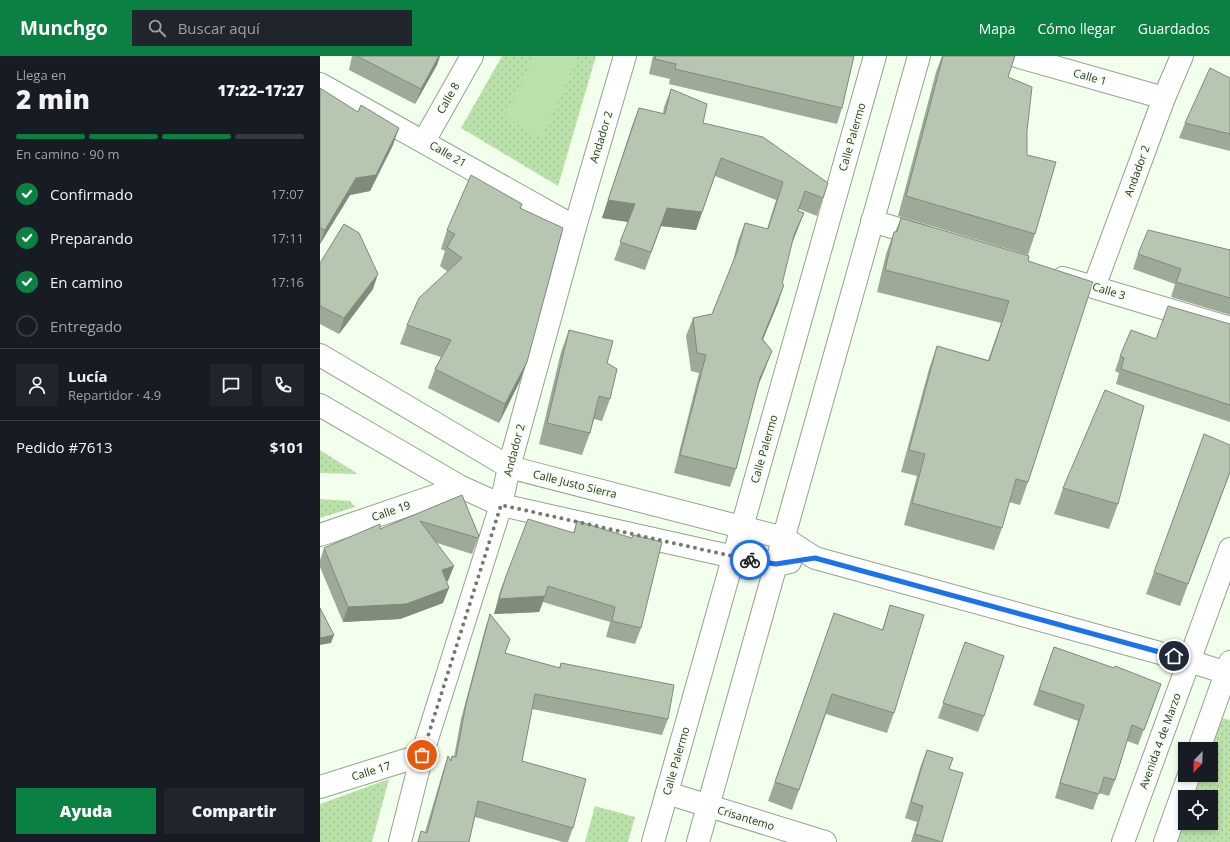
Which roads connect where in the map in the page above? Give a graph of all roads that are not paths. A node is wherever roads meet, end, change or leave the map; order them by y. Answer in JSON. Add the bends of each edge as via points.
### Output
{"nodes":[{"id":1,"x":472,"y":56,"type":"edge"},
{"id":2,"x":625,"y":56,"type":"edge"},
{"id":3,"x":875,"y":56,"type":"edge"},
{"id":4,"x":919,"y":56,"type":"edge"},
{"id":5,"x":1016,"y":56,"type":"edge"},
{"id":6,"x":1182,"y":56,"type":"edge"},
{"id":7,"x":320,"y":84,"type":"edge"},
{"id":8,"x":1164,"y":98,"type":"junction"},
{"id":9,"x":424,"y":141,"type":"junction"},
{"id":10,"x":872,"y":221,"type":"junction"},
{"id":11,"x":575,"y":227,"type":"junction"},
{"id":12,"x":941,"y":242,"type":"edge"},
{"id":13,"x":1040,"y":271,"type":"edge"},
{"id":14,"x":1094,"y":287,"type":"junction"},
{"id":15,"x":1230,"y":328,"type":"edge"},
{"id":16,"x":320,"y":355,"type":"edge"},
{"id":17,"x":320,"y":405,"type":"edge"},
{"id":18,"x":509,"y":467,"type":"junction"},
{"id":19,"x":461,"y":487,"type":"junction"},
{"id":20,"x":501,"y":505,"type":"junction"},
{"id":21,"x":742,"y":527,"type":"junction"},
{"id":22,"x":320,"y":535,"type":"edge"},
{"id":23,"x":784,"y":538,"type":"junction"},
{"id":24,"x":1230,"y":549,"type":"edge"},
{"id":25,"x":734,"y":557,"type":"junction"},
{"id":26,"x":815,"y":558,"type":"junction"},
{"id":27,"x":776,"y":564,"type":"junction"},
{"id":28,"x":1189,"y":661,"type":"junction"},
{"id":29,"x":1229,"y":670,"type":"edge"},
{"id":30,"x":1202,"y":742,"type":"edge"},
{"id":31,"x":422,"y":755,"type":"junction"},
{"id":32,"x":1186,"y":782,"type":"edge"},
{"id":33,"x":320,"y":787,"type":"edge"},
{"id":34,"x":667,"y":794,"type":"junction"},
{"id":35,"x":708,"y":807,"type":"junction"},
{"id":36,"x":400,"y":842,"type":"edge"},
{"id":37,"x":653,"y":842,"type":"edge"},
{"id":38,"x":698,"y":842,"type":"edge"},
{"id":39,"x":825,"y":842,"type":"edge"},
{"id":40,"x":1123,"y":842,"type":"edge"},
{"id":41,"x":1165,"y":842,"type":"edge"}],
"edges":[{"from":1,"to":9,"type":"street","name":"Calle 8"},
{"from":2,"to":11,"type":"street","name":"Andador 2"},
{"from":3,"to":21,"type":"street","name":"Calle Palermo"},
{"from":4,"to":10,"type":"street"},
{"from":5,"to":8,"type":"street","name":"Calle 1"},
{"from":6,"to":8,"type":"street","name":"Andador 2"},
{"from":7,"to":9,"type":"street","name":"Calle 21"},
{"from":8,"to":14,"type":"street","name":"Andador 2"},
{"from":9,"to":11,"type":"street","name":"Calle 21"},
{"from":10,"to":12,"type":"street"},
{"from":10,"to":23,"type":"street"},
{"from":11,"to":18,"type":"street","name":"Andador 2"},
{"from":13,"to":14,"type":"street","name":"Calle 3"},
{"from":14,"to":15,"type":"street","name":"Calle 3"},
{"from":16,"to":18,"type":"street","name":"Calle Justo Sierra"},
{"from":17,"to":19,"type":"street"},
{"from":18,"to":20,"type":"street","name":"Andador 2"},
{"from":18,"to":21,"type":"street","name":"Calle Justo Sierra"},
{"from":19,"to":20,"type":"street"},
{"from":19,"to":22,"type":"street","name":"Calle 19"},
{"from":20,"to":25,"type":"street"},
{"from":20,"to":31,"type":"street","name":"Andador 2"},
{"from":21,"to":23,"type":"street","name":"Calle Justo Sierra"},
{"from":21,"to":25,"type":"street","name":"Calle Palermo"},
{"from":23,"to":26,"type":"street","name":"Calle Justo Sierra"},
{"from":23,"to":27,"type":"street"},
{"from":24,"to":28,"type":"street","name":"Avenida 4 de Marzo"},
{"from":25,"to":27,"type":"street"},
{"from":25,"to":34,"type":"street","name":"Calle Palermo"},
{"from":26,"to":27,"type":"street"},
{"from":26,"to":28,"type":"street"},
{"from":27,"to":35,"type":"street"},
{"from":28,"to":29,"type":"street"},
{"from":28,"to":40,"type":"street","name":"Avenida 4 de Marzo"},
{"from":29,"to":30,"type":"street"},
{"from":31,"to":33,"type":"street","name":"Calle 17"},
{"from":31,"to":36,"type":"street","name":"Andador 2"},
{"from":32,"to":41,"type":"street"},
{"from":34,"to":35,"type":"street","name":"Crisantemo"},
{"from":34,"to":37,"type":"street","name":"Calle Palermo"},
{"from":35,"to":38,"type":"street"},
{"from":35,"to":39,"type":"street","name":"Crisantemo"}]}
